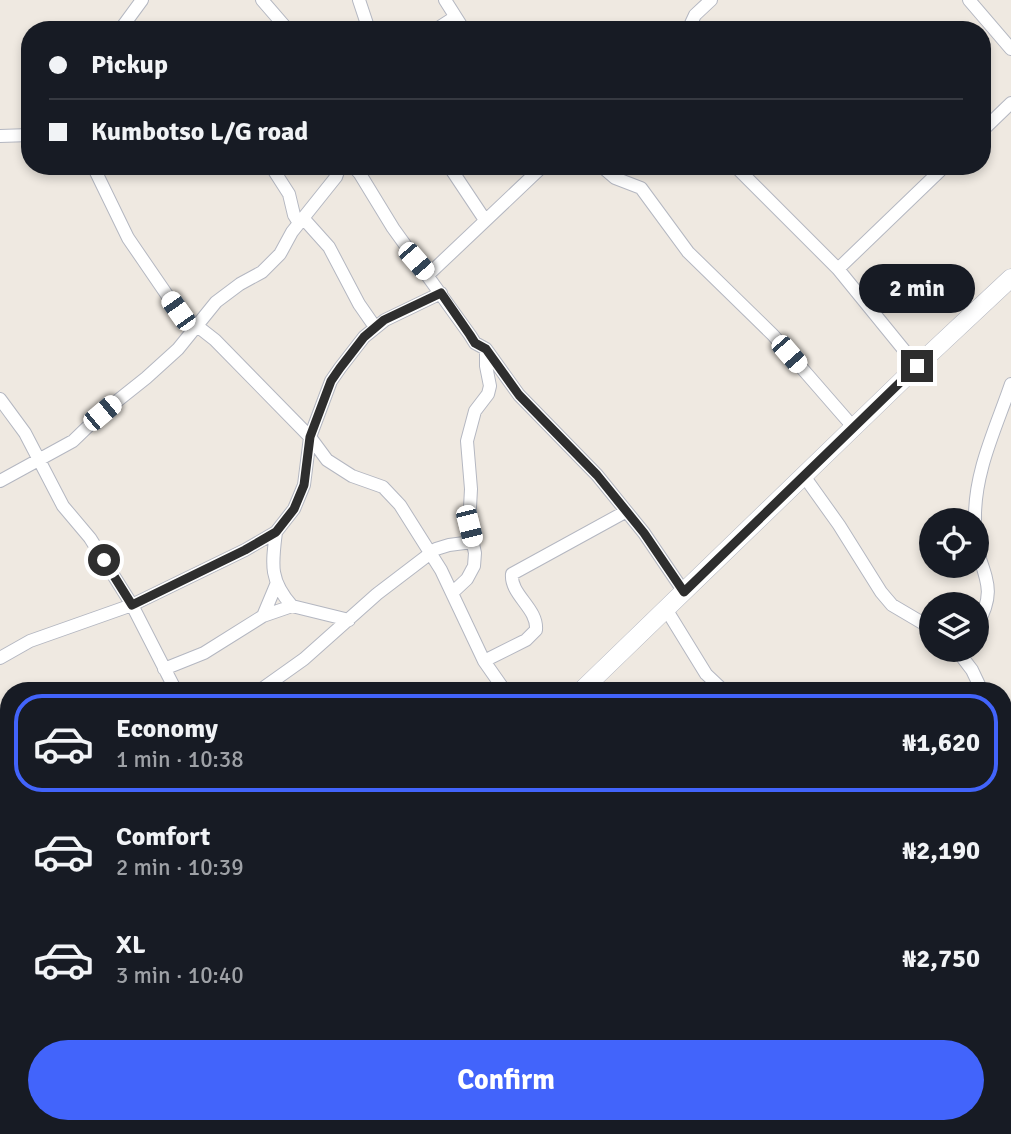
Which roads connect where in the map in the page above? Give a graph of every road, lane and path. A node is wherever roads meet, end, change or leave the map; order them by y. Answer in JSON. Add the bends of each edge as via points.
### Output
{"nodes":[{"id":1,"x":142,"y":0,"type":"edge"},
{"id":2,"x":262,"y":0,"type":"edge"},
{"id":3,"x":359,"y":0,"type":"edge"},
{"id":4,"x":445,"y":0,"type":"edge"},
{"id":5,"x":711,"y":0,"type":"edge"},
{"id":6,"x":969,"y":0,"type":"edge"},
{"id":7,"x":455,"y":17,"type":"junction"},
{"id":8,"x":127,"y":21,"type":"edge"},
{"id":9,"x":280,"y":21,"type":"edge"},
{"id":10,"x":366,"y":21,"type":"edge"},
{"id":11,"x":449,"y":21,"type":"edge"},
{"id":12,"x":458,"y":21,"type":"edge"},
{"id":13,"x":692,"y":21,"type":"edge"},
{"id":14,"x":987,"y":21,"type":"edge"},
{"id":15,"x":991,"y":26,"type":"edge"},
{"id":16,"x":1011,"y":49,"type":"edge"},
{"id":17,"x":1011,"y":103,"type":"edge"},
{"id":18,"x":991,"y":122,"type":"edge"},
{"id":19,"x":21,"y":135,"type":"edge"},
{"id":20,"x":0,"y":136,"type":"edge"},
{"id":21,"x":97,"y":175,"type":"edge"},
{"id":22,"x":277,"y":175,"type":"edge"},
{"id":23,"x":337,"y":175,"type":"edge"},
{"id":24,"x":361,"y":175,"type":"edge"},
{"id":25,"x":455,"y":175,"type":"edge"},
{"id":26,"x":533,"y":175,"type":"edge"},
{"id":27,"x":611,"y":175,"type":"edge"},
{"id":28,"x":744,"y":175,"type":"edge"},
{"id":29,"x":936,"y":175,"type":"edge"},
{"id":30,"x":301,"y":220,"type":"junction"},
{"id":31,"x":485,"y":220,"type":"junction"},
{"id":32,"x":838,"y":269,"type":"junction"},
{"id":33,"x":428,"y":275,"type":"junction"},
{"id":34,"x":1010,"y":283,"type":"edge"},
{"id":35,"x":441,"y":293,"type":"junction"},
{"id":36,"x":195,"y":326,"type":"junction"},
{"id":37,"x":375,"y":327,"type":"junction"},
{"id":38,"x":486,"y":349,"type":"junction"},
{"id":39,"x":917,"y":366,"type":"junction"},
{"id":40,"x":1011,"y":384,"type":"edge"},
{"id":41,"x":0,"y":399,"type":"edge"},
{"id":42,"x":854,"y":428,"type":"junction"},
{"id":43,"x":310,"y":437,"type":"junction"},
{"id":44,"x":40,"y":458,"type":"junction"},
{"id":45,"x":327,"y":460,"type":"junction"},
{"id":46,"x":305,"y":466,"type":"junction"},
{"id":47,"x":804,"y":476,"type":"junction"},
{"id":48,"x":0,"y":481,"type":"edge"},
{"id":49,"x":975,"y":508,"type":"edge"},
{"id":50,"x":625,"y":512,"type":"junction"},
{"id":51,"x":276,"y":532,"type":"junction"},
{"id":52,"x":472,"y":542,"type":"junction"},
{"id":53,"x":431,"y":554,"type":"junction"},
{"id":54,"x":276,"y":585,"type":"junction"},
{"id":55,"x":684,"y":592,"type":"junction"},
{"id":56,"x":452,"y":593,"type":"junction"},
{"id":57,"x":132,"y":605,"type":"junction"},
{"id":58,"x":292,"y":606,"type":"junction"},
{"id":59,"x":666,"y":609,"type":"junction"},
{"id":60,"x":263,"y":616,"type":"junction"},
{"id":61,"x":349,"y":620,"type":"junction"},
{"id":62,"x":919,"y":621,"type":"edge"},
{"id":63,"x":0,"y":658,"type":"edge"},
{"id":64,"x":484,"y":662,"type":"junction"},
{"id":65,"x":966,"y":662,"type":"edge"},
{"id":66,"x":164,"y":669,"type":"junction"},
{"id":67,"x":171,"y":682,"type":"edge"},
{"id":68,"x":271,"y":682,"type":"edge"},
{"id":69,"x":498,"y":682,"type":"edge"},
{"id":70,"x":590,"y":682,"type":"edge"},
{"id":71,"x":714,"y":682,"type":"edge"},
{"id":72,"x":978,"y":682,"type":"edge"}],
"edges":[{"from":1,"to":8,"type":"street"},
{"from":2,"to":9,"type":"street"},
{"from":3,"to":10,"type":"street"},
{"from":4,"to":7,"type":"street"},
{"from":5,"to":13,"type":"street"},
{"from":6,"to":14,"type":"street"},
{"from":7,"to":11,"type":"street"},
{"from":7,"to":12,"type":"street"},
{"from":15,"to":16,"type":"street"},
{"from":17,"to":18,"type":"street"},
{"from":19,"to":20,"type":"street"},
{"from":21,"to":36,"type":"street","via":[[128,237],[178,311]]},
{"from":22,"to":30,"type":"street","via":[[289,194],[294,215]]},
{"from":23,"to":30,"type":"street"},
{"from":24,"to":33,"type":"street"},
{"from":25,"to":31,"type":"street"},
{"from":26,"to":31,"type":"street"},
{"from":27,"to":42,"type":"street","via":[[642,188],[688,252],[773,335]]},
{"from":28,"to":32,"type":"street"},
{"from":29,"to":32,"type":"street"},
{"from":30,"to":36,"type":"street","via":[[280,254],[216,302]]},
{"from":30,"to":37,"type":"street","via":[[329,247]]},
{"from":31,"to":33,"type":"street"},
{"from":32,"to":39,"type":"street"},
{"from":33,"to":35,"type":"street"},
{"from":34,"to":39,"type":"main road"},
{"from":35,"to":37,"type":"street"},
{"from":35,"to":38,"type":"street","via":[[475,343]]},
{"from":36,"to":43,"type":"street","via":[[215,340]]},
{"from":36,"to":44,"type":"street","via":[[170,357],[84,431]]},
{"from":37,"to":43,"type":"street","via":[[331,381]]},
{"from":38,"to":50,"type":"street","via":[[519,395],[597,475]]},
{"from":38,"to":52,"type":"street","via":[[490,386],[475,411],[467,441]]},
{"from":39,"to":42,"type":"main road"},
{"from":40,"to":49,"type":"street","via":[[989,444]]},
{"from":41,"to":44,"type":"street"},
{"from":42,"to":47,"type":"main road"},
{"from":43,"to":45,"type":"street"},
{"from":43,"to":46,"type":"street"},
{"from":44,"to":48,"type":"street"},
{"from":44,"to":57,"type":"street","via":[[63,506],[90,538]]},
{"from":45,"to":46,"type":"street"},
{"from":45,"to":53,"type":"street","via":[[352,476],[383,487]]},
{"from":46,"to":51,"type":"street","via":[[304,485],[294,509]]},
{"from":47,"to":55,"type":"main road"},
{"from":47,"to":62,"type":"street","via":[[881,592],[892,605]]},
{"from":50,"to":55,"type":"street"},
{"from":50,"to":64,"type":"street","via":[[512,574],[512,582],[537,620],[536,630]]},
{"from":51,"to":54,"type":"street"},
{"from":51,"to":57,"type":"street"},
{"from":52,"to":53,"type":"street","via":[[442,547]]},
{"from":52,"to":56,"type":"street","via":[[474,566]]},
{"from":53,"to":56,"type":"street"},
{"from":53,"to":61,"type":"street"},
{"from":54,"to":58,"type":"street"},
{"from":54,"to":60,"type":"street"},
{"from":55,"to":59,"type":"main road"},
{"from":56,"to":64,"type":"street"},
{"from":57,"to":63,"type":"street","via":[[30,641]]},
{"from":57,"to":66,"type":"street"},
{"from":58,"to":60,"type":"street"},
{"from":58,"to":61,"type":"street"},
{"from":59,"to":70,"type":"main road"},
{"from":59,"to":71,"type":"street"},
{"from":60,"to":66,"type":"street","via":[[204,653]]},
{"from":61,"to":68,"type":"street"},
{"from":64,"to":69,"type":"street"},
{"from":65,"to":72,"type":"street"},
{"from":66,"to":67,"type":"street"}]}
